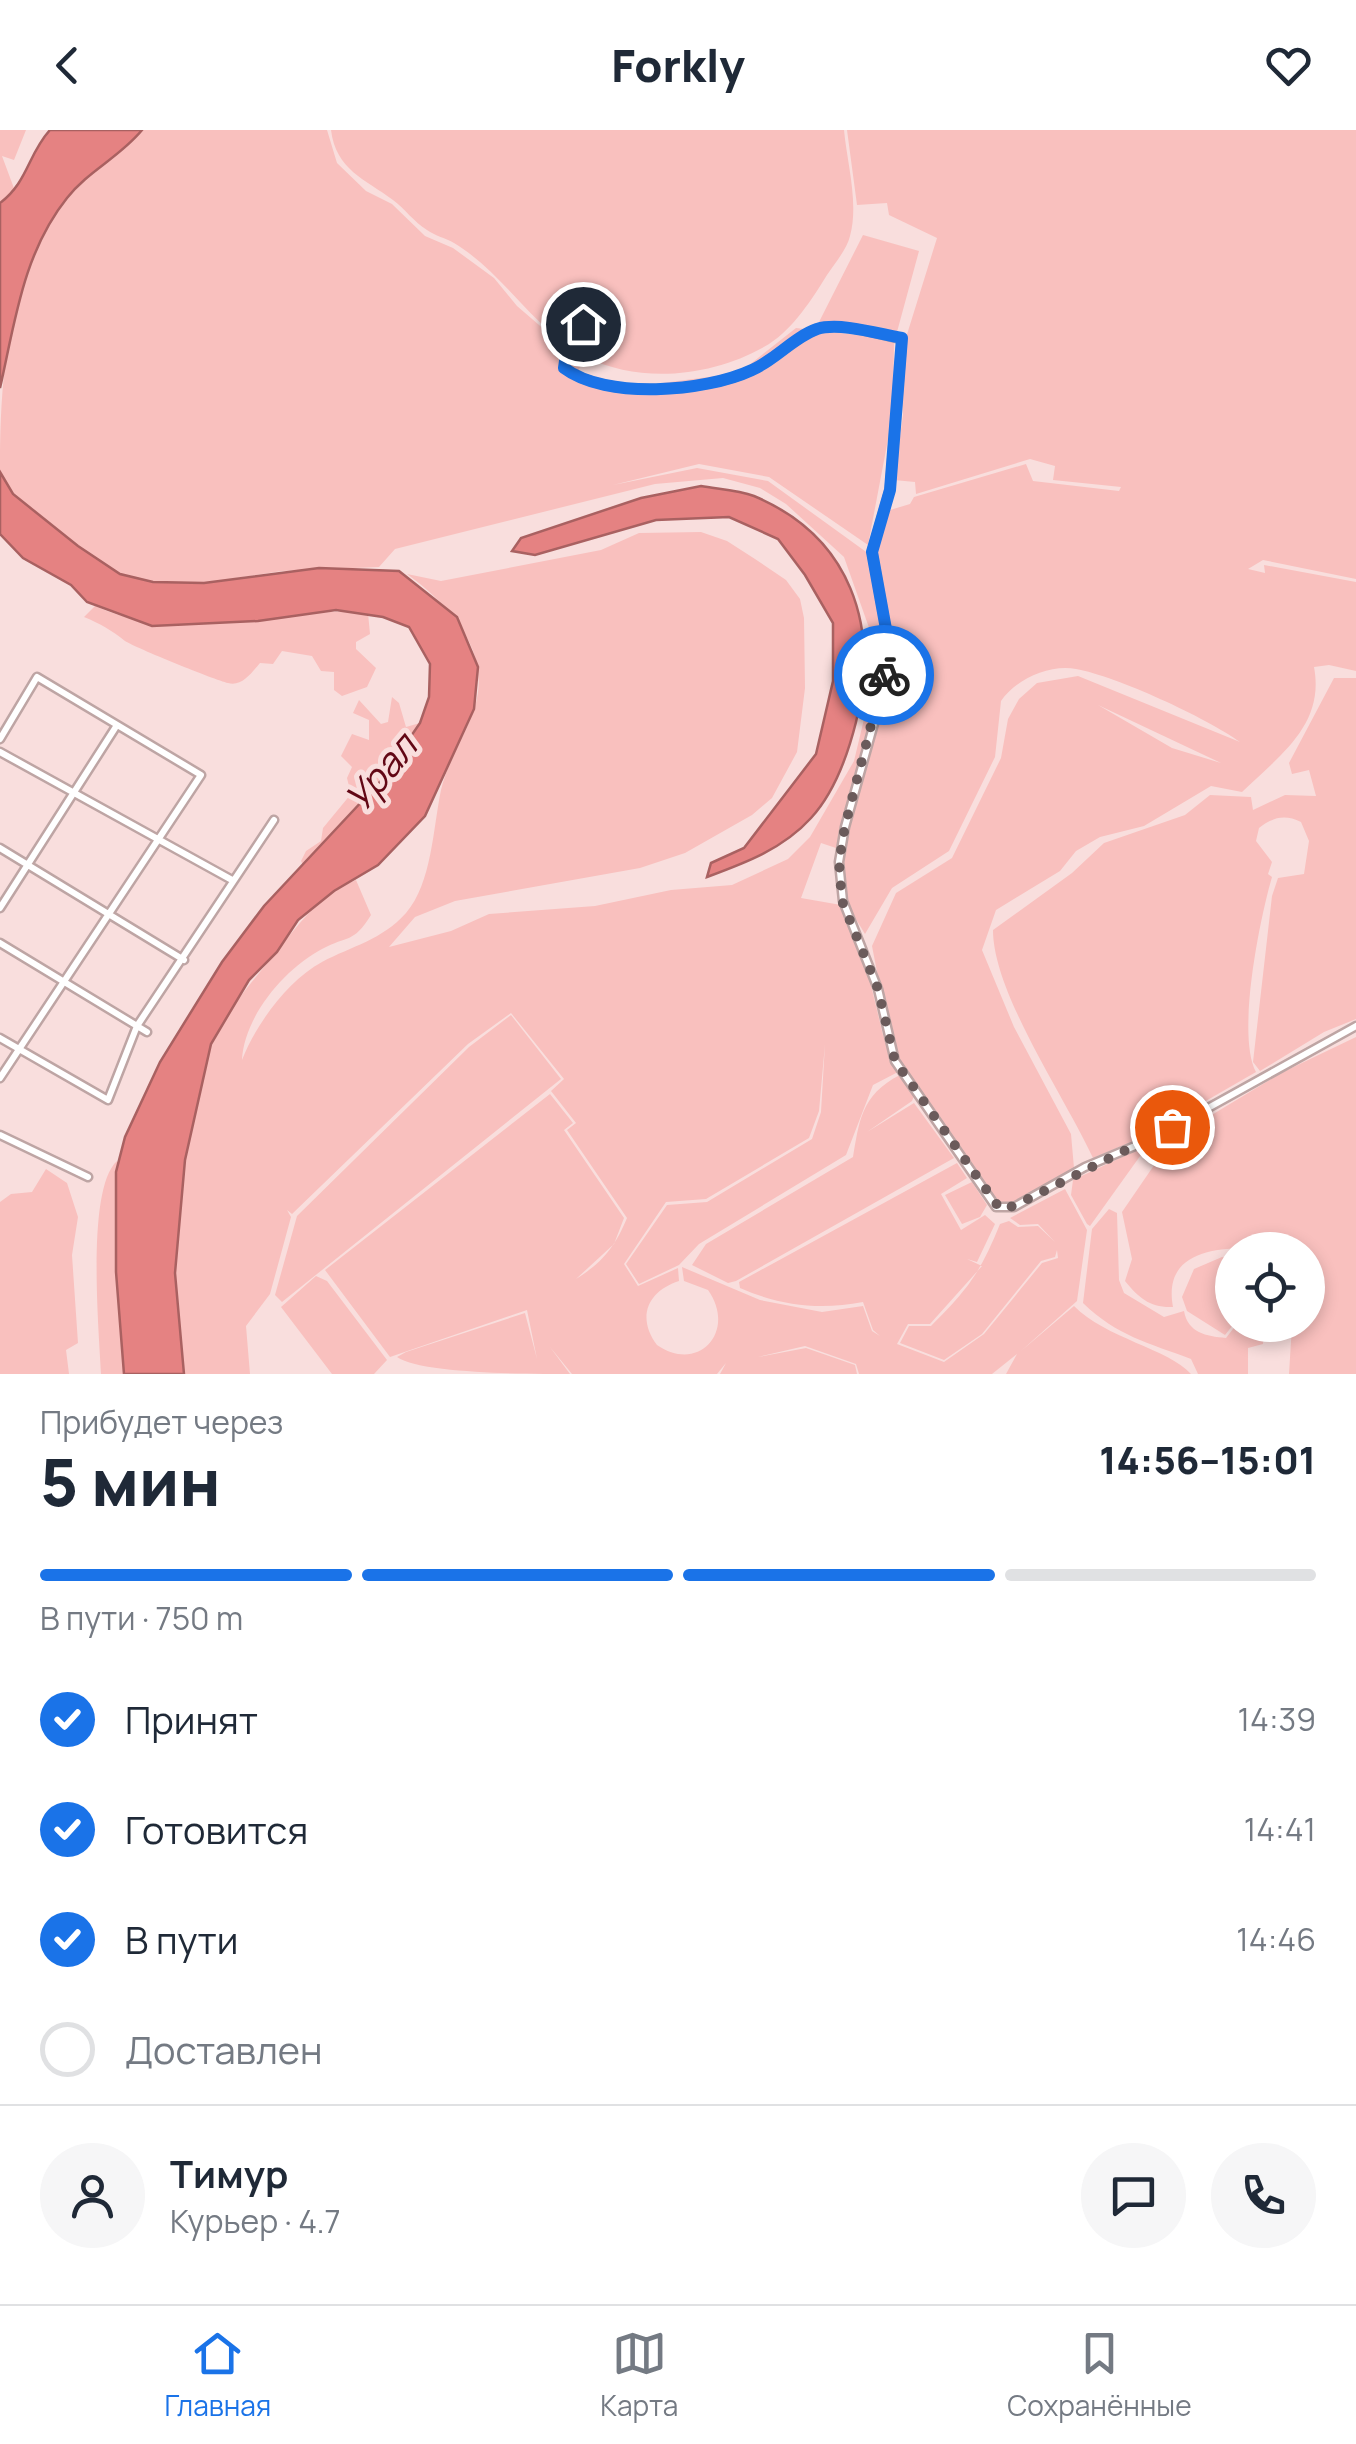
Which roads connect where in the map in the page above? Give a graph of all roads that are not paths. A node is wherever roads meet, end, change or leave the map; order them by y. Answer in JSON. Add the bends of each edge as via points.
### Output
{"nodes":[{"id":1,"x":583,"y":324,"type":"dead end"},
{"id":2,"x":117,"y":725,"type":"junction"},
{"id":3,"x":0,"y":739,"type":"edge"},
{"id":4,"x":0,"y":752,"type":"edge"},
{"id":5,"x":77,"y":795,"type":"junction"},
{"id":6,"x":274,"y":820,"type":"dead end"},
{"id":7,"x":161,"y":840,"type":"junction"},
{"id":8,"x":0,"y":848,"type":"edge"},
{"id":9,"x":28,"y":866,"type":"junction"},
{"id":10,"x":232,"y":880,"type":"junction"},
{"id":11,"x":0,"y":908,"type":"edge"},
{"id":12,"x":110,"y":916,"type":"junction"},
{"id":13,"x":0,"y":944,"type":"edge"},
{"id":14,"x":184,"y":960,"type":"junction"},
{"id":15,"x":63,"y":982,"type":"junction"},
{"id":16,"x":137,"y":1026,"type":"junction"},
{"id":17,"x":1356,"y":1026,"type":"edge"},
{"id":18,"x":147,"y":1032,"type":"dead end"},
{"id":19,"x":0,"y":1038,"type":"edge"},
{"id":20,"x":19,"y":1048,"type":"junction"},
{"id":21,"x":0,"y":1078,"type":"edge"},
{"id":22,"x":0,"y":1135,"type":"edge"},
{"id":23,"x":88,"y":1177,"type":"dead end"}],
"edges":[{"from":1,"to":17,"type":"street","via":[[567,348],[564,368],[577,378],[641,388],[734,378],[822,328],[902,338],[890,490],[872,552],[888,640],[882,694],[845,826],[842,901],[878,989],[895,1061],[992,1204],[1014,1206],[1141,1144]]},
{"from":2,"to":3,"type":"street","via":[[37,678]]},
{"from":2,"to":5,"type":"street"},
{"from":2,"to":7,"type":"street","via":[[201,775]]},
{"from":4,"to":5,"type":"street"},
{"from":5,"to":7,"type":"street"},
{"from":5,"to":9,"type":"street"},
{"from":6,"to":10,"type":"street"},
{"from":7,"to":10,"type":"street"},
{"from":7,"to":12,"type":"street"},
{"from":8,"to":9,"type":"street"},
{"from":9,"to":11,"type":"street"},
{"from":9,"to":12,"type":"street"},
{"from":10,"to":14,"type":"street"},
{"from":12,"to":14,"type":"street"},
{"from":12,"to":15,"type":"street"},
{"from":13,"to":15,"type":"street"},
{"from":14,"to":16,"type":"street"},
{"from":15,"to":16,"type":"street"},
{"from":15,"to":20,"type":"street"},
{"from":16,"to":18,"type":"street"},
{"from":16,"to":20,"type":"street","via":[[108,1100]]},
{"from":19,"to":20,"type":"street"},
{"from":20,"to":21,"type":"street"},
{"from":22,"to":23,"type":"street"}]}
